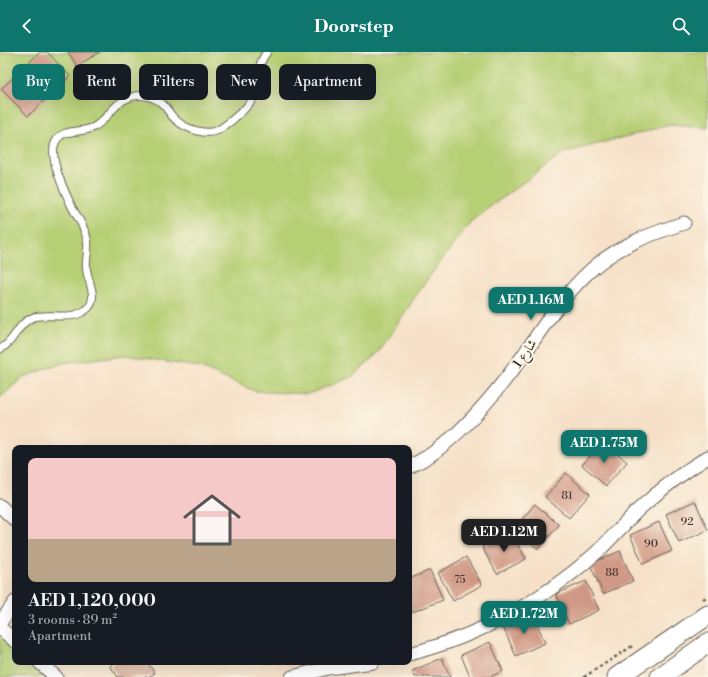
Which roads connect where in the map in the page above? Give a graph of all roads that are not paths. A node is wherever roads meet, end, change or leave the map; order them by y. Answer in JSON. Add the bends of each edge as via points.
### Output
{"nodes":[{"id":1,"x":267,"y":52,"type":"edge"},
{"id":2,"x":684,"y":223,"type":"dead end"},
{"id":3,"x":0,"y":349,"type":"edge"},
{"id":4,"x":708,"y":457,"type":"edge"},
{"id":5,"x":412,"y":465,"type":"edge"},
{"id":6,"x":0,"y":506,"type":"edge"},
{"id":7,"x":12,"y":517,"type":"edge"},
{"id":8,"x":12,"y":606,"type":"edge"},
{"id":9,"x":708,"y":615,"type":"edge"},
{"id":10,"x":0,"y":623,"type":"edge"},
{"id":11,"x":0,"y":628,"type":"edge"},
{"id":12,"x":12,"y":638,"type":"edge"},
{"id":13,"x":708,"y":644,"type":"edge"},
{"id":14,"x":412,"y":653,"type":"edge"},
{"id":15,"x":42,"y":665,"type":"edge"},
{"id":16,"x":350,"y":665,"type":"edge"},
{"id":17,"x":56,"y":677,"type":"edge"},
{"id":18,"x":292,"y":677,"type":"edge"},
{"id":19,"x":617,"y":677,"type":"edge"},
{"id":20,"x":660,"y":677,"type":"edge"}],
"edges":[{"from":1,"to":3,"type":"lane","via":[[259,67],[254,97],[214,132],[201,132],[186,127],[174,119],[162,103],[144,96],[136,96],[117,105],[95,127],[59,137],[53,148],[55,164],[66,195],[87,238],[86,265],[92,299],[89,306],[77,314],[61,317],[43,316],[27,320],[9,343]]},
{"from":2,"to":5,"type":"street","name":"شارع 1","via":[[630,243],[593,268],[550,315],[488,400],[438,450]]},
{"from":4,"to":14,"type":"street","via":[[664,487],[597,552],[533,602],[497,622],[460,638]]},
{"from":6,"to":7,"type":"street"},
{"from":8,"to":10,"type":"street"},
{"from":9,"to":19,"type":"main road"},
{"from":11,"to":12,"type":"street"},
{"from":13,"to":20,"type":"main road"},
{"from":15,"to":17,"type":"street"},
{"from":16,"to":18,"type":"street"}]}
